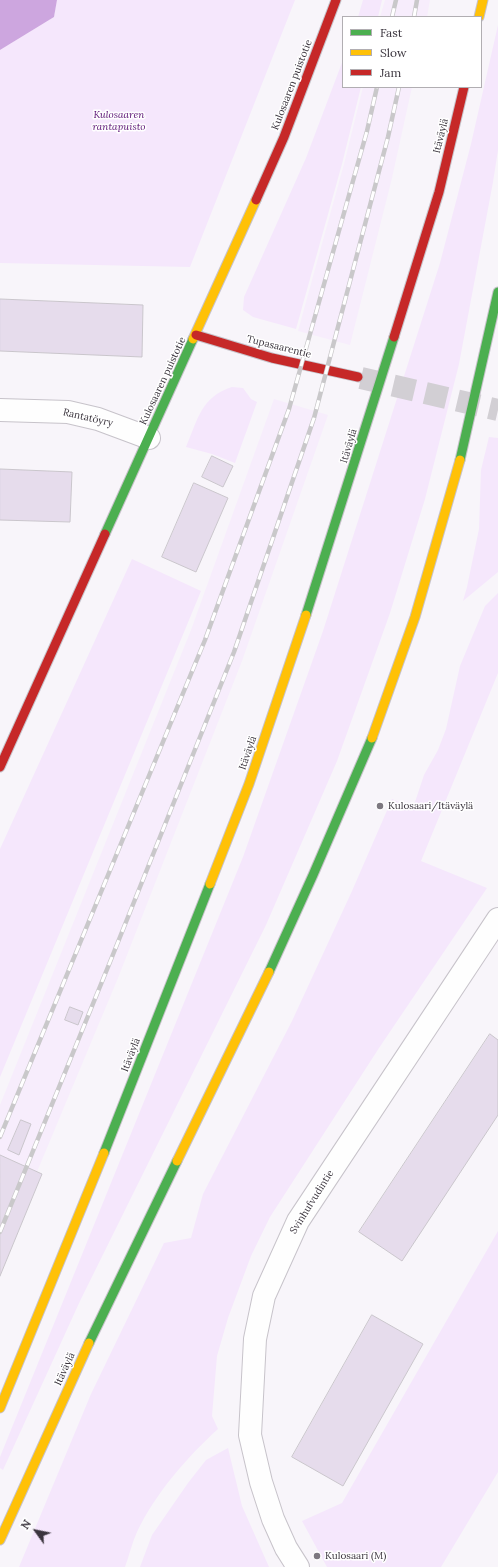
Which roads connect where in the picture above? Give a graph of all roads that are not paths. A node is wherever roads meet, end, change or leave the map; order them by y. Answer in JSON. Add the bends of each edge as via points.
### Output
{"nodes":[{"id":1,"x":336,"y":0,"type":"edge"},
{"id":2,"x":483,"y":0,"type":"edge"},
{"id":3,"x":479,"y":16,"type":"edge"},
{"id":4,"x":464,"y":88,"type":"edge"},
{"id":5,"x":498,"y":292,"type":"edge"},
{"id":6,"x":498,"y":314,"type":"edge"},
{"id":7,"x":492,"y":326,"type":"junction"},
{"id":8,"x":196,"y":335,"type":"junction"},
{"id":9,"x":358,"y":378,"type":"tunnel mouth"},
{"id":10,"x":0,"y":410,"type":"edge"},
{"id":11,"x":149,"y":438,"type":"junction"},
{"id":12,"x":0,"y":767,"type":"edge"},
{"id":13,"x":498,"y":919,"type":"edge"},
{"id":14,"x":0,"y":1408,"type":"edge"},
{"id":15,"x":0,"y":1540,"type":"edge"},
{"id":16,"x":298,"y":1567,"type":"edge"}],
"edges":[{"from":1,"to":8,"type":"main road","name":"Kulosaaren puistotie","via":[[284,137]]},
{"from":2,"to":3,"type":"main road"},
{"from":4,"to":14,"type":"main road","name":"Itäväylä","via":[[439,192],[327,554],[249,784],[115,1126]]},
{"from":5,"to":7,"type":"main road","name":"Itäväylä"},
{"from":6,"to":7,"type":"main road"},
{"from":7,"to":15,"type":"main road","name":"Itäväylä","via":[[460,462],[427,581],[377,725],[296,916],[249,1017],[135,1246],[46,1434]]},
{"from":8,"to":9,"type":"main road","name":"Tupasaarentie","via":[[272,358]]},
{"from":8,"to":11,"type":"main road","name":"Kulosaaren puistotie"},
{"from":10,"to":11,"type":"street","name":"Rantatöyry","via":[[68,412],[98,419]]},
{"from":11,"to":12,"type":"main road","name":"Kulosaaren puistotie"},
{"from":13,"to":16,"type":"street","name":"Svinhufvudintie","via":[[298,1221],[264,1296],[255,1339],[250,1435],[273,1519]]}]}
